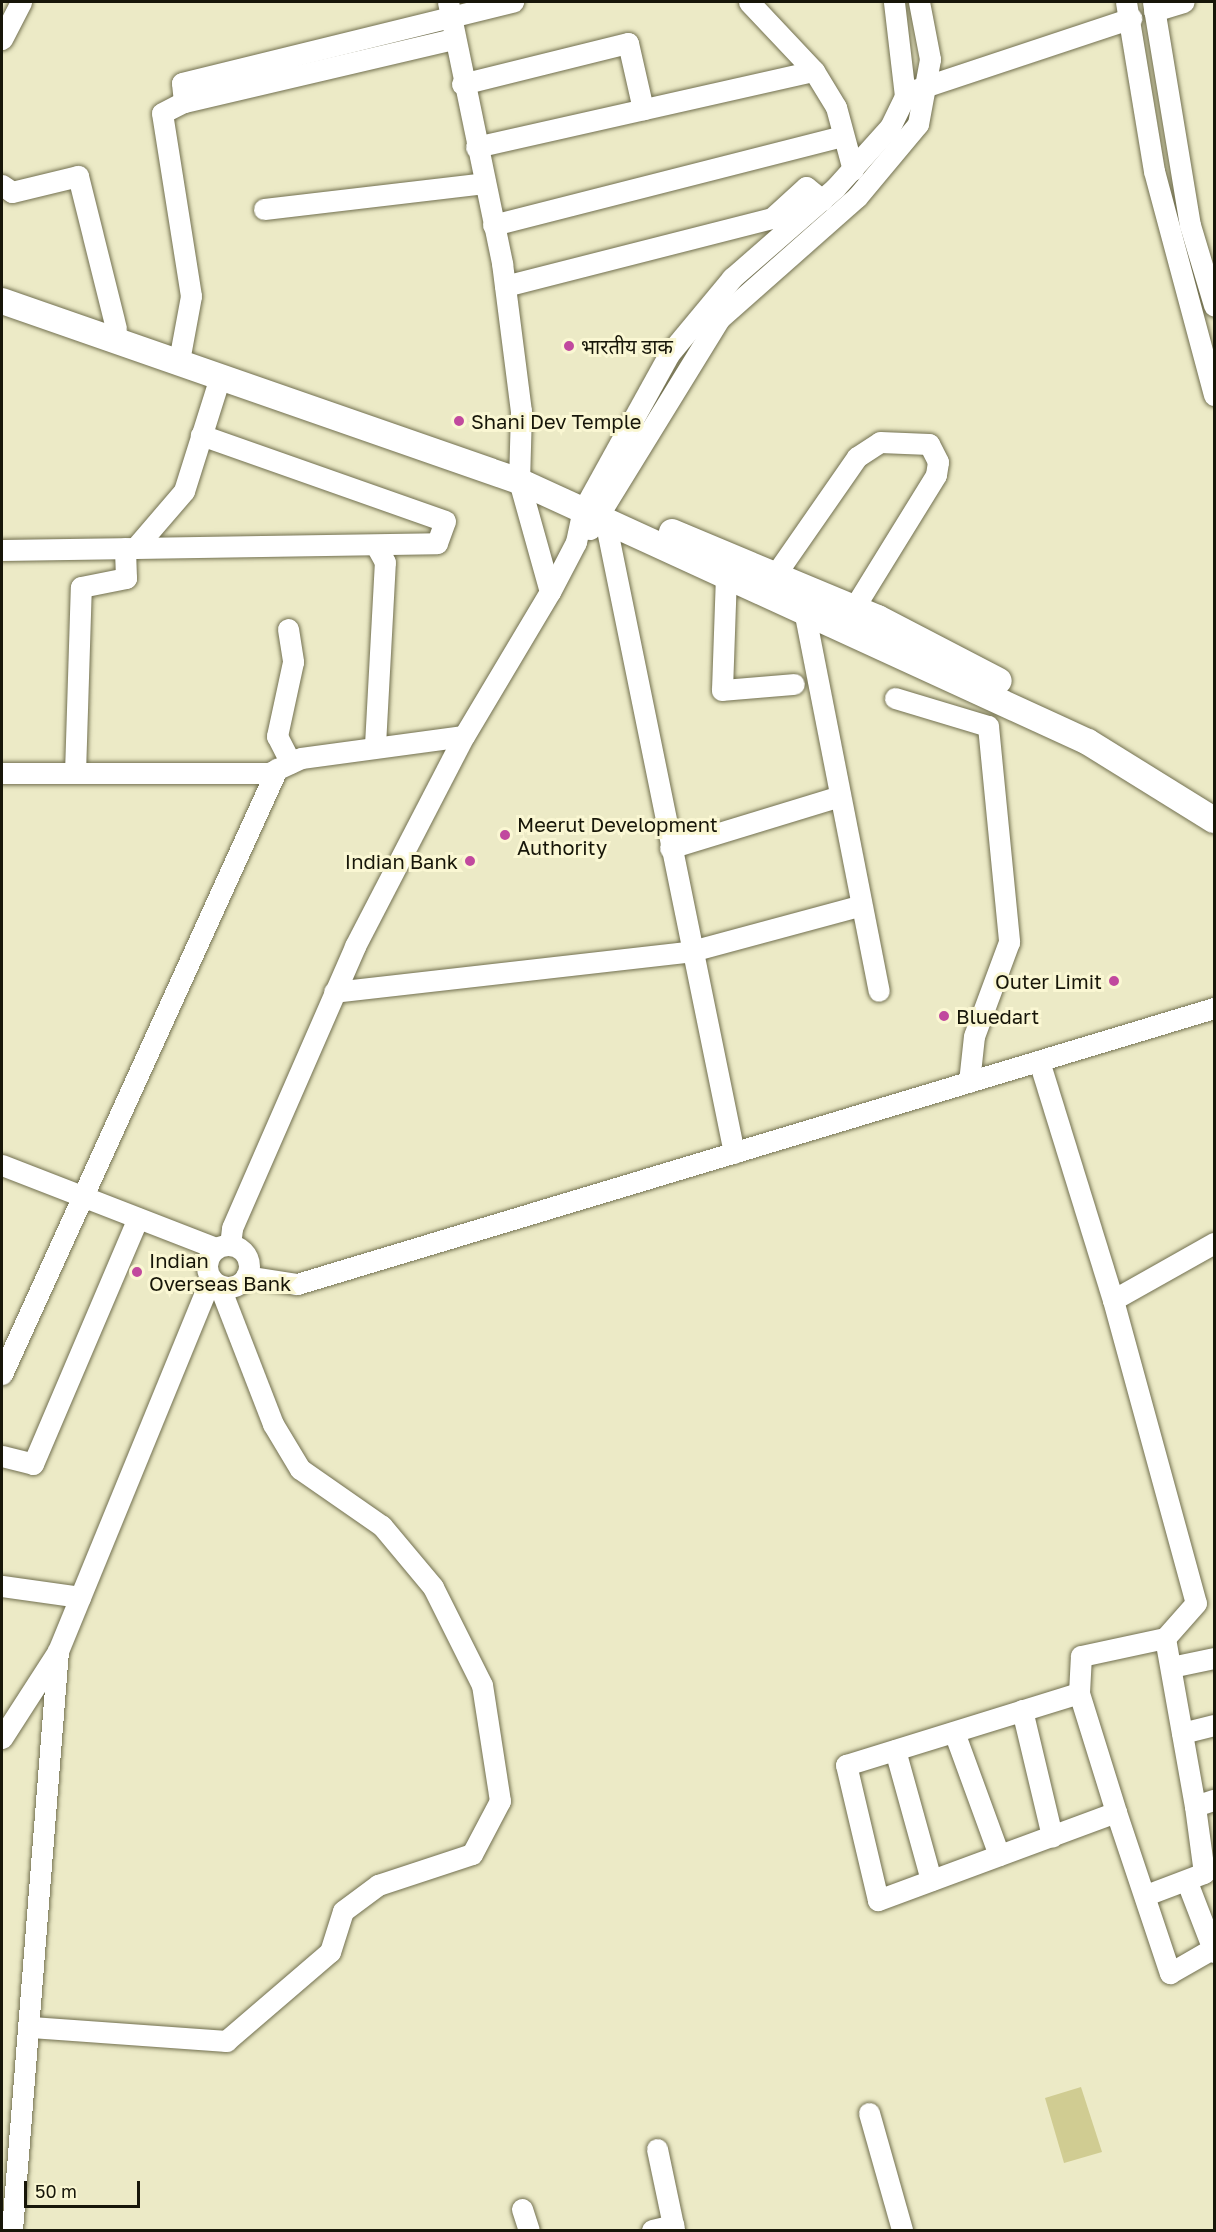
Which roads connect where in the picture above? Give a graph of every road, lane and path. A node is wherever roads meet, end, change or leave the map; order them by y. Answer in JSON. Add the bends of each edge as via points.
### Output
{"nodes":[{"id":1,"x":21,"y":2,"type":"edge"},
{"id":2,"x":513,"y":2,"type":"edge"},
{"id":3,"x":749,"y":2,"type":"edge"},
{"id":4,"x":894,"y":2,"type":"edge"},
{"id":5,"x":919,"y":2,"type":"edge"},
{"id":6,"x":1184,"y":2,"type":"edge"},
{"id":7,"x":1153,"y":6,"type":"edge"},
{"id":8,"x":1128,"y":10,"type":"edge"},
{"id":9,"x":450,"y":20,"type":"edge"},
{"id":10,"x":2,"y":39,"type":"edge"},
{"id":11,"x":814,"y":71,"type":"junction"},
{"id":12,"x":462,"y":84,"type":"junction"},
{"id":13,"x":926,"y":86,"type":"junction"},
{"id":14,"x":905,"y":94,"type":"junction"},
{"id":15,"x":643,"y":109,"type":"junction"},
{"id":16,"x":841,"y":136,"type":"junction"},
{"id":17,"x":476,"y":147,"type":"junction"},
{"id":18,"x":853,"y":170,"type":"junction"},
{"id":19,"x":484,"y":183,"type":"junction"},
{"id":20,"x":2,"y":185,"type":"edge"},
{"id":21,"x":822,"y":200,"type":"junction"},
{"id":22,"x":264,"y":209,"type":"dead end"},
{"id":23,"x":493,"y":225,"type":"junction"},
{"id":24,"x":505,"y":286,"type":"junction"},
{"id":25,"x":2,"y":289,"type":"edge"},
{"id":26,"x":2,"y":301,"type":"edge"},
{"id":27,"x":1215,"y":305,"type":"edge"},
{"id":28,"x":116,"y":328,"type":"junction"},
{"id":29,"x":181,"y":350,"type":"junction"},
{"id":30,"x":220,"y":376,"type":"junction"},
{"id":31,"x":1215,"y":395,"type":"edge"},
{"id":32,"x":201,"y":435,"type":"junction"},
{"id":33,"x":518,"y":472,"type":"junction"},
{"id":34,"x":595,"y":511,"type":"junction"},
{"id":35,"x":376,"y":546,"type":"junction"},
{"id":36,"x":130,"y":548,"type":"junction"},
{"id":37,"x":2,"y":550,"type":"edge"},
{"id":38,"x":726,"y":575,"type":"junction"},
{"id":39,"x":775,"y":575,"type":"junction"},
{"id":40,"x":550,"y":592,"type":"junction"},
{"id":41,"x":854,"y":608,"type":"junction"},
{"id":42,"x":804,"y":610,"type":"junction"},
{"id":43,"x":288,"y":629,"type":"dead end"},
{"id":44,"x":794,"y":684,"type":"dead end"},
{"id":45,"x":984,"y":692,"type":"junction"},
{"id":46,"x":895,"y":698,"type":"dead end"},
{"id":47,"x":988,"y":726,"type":"junction"},
{"id":48,"x":464,"y":736,"type":"junction"},
{"id":49,"x":375,"y":745,"type":"junction"},
{"id":50,"x":284,"y":766,"type":"junction"},
{"id":51,"x":2,"y":773,"type":"edge"},
{"id":52,"x":75,"y":773,"type":"junction"},
{"id":53,"x":837,"y":796,"type":"junction"},
{"id":54,"x":1215,"y":800,"type":"edge"},
{"id":55,"x":1215,"y":820,"type":"edge"},
{"id":56,"x":670,"y":848,"type":"junction"},
{"id":57,"x":859,"y":906,"type":"junction"},
{"id":58,"x":692,"y":951,"type":"junction"},
{"id":59,"x":334,"y":992,"type":"junction"},
{"id":60,"x":879,"y":992,"type":"dead end"},
{"id":61,"x":1215,"y":1008,"type":"edge"},
{"id":62,"x":1039,"y":1061,"type":"junction"},
{"id":63,"x":969,"y":1082,"type":"junction"},
{"id":64,"x":734,"y":1153,"type":"junction"},
{"id":65,"x":2,"y":1165,"type":"edge"},
{"id":66,"x":84,"y":1197,"type":"junction"},
{"id":67,"x":138,"y":1218,"type":"junction"},
{"id":68,"x":1215,"y":1243,"type":"edge"},
{"id":69,"x":223,"y":1247,"type":"junction"},
{"id":70,"x":246,"y":1276,"type":"junction"},
{"id":71,"x":215,"y":1281,"type":"junction"},
{"id":72,"x":1113,"y":1300,"type":"junction"},
{"id":73,"x":2,"y":1374,"type":"edge"},
{"id":74,"x":2,"y":1456,"type":"edge"},
{"id":75,"x":2,"y":1586,"type":"edge"},
{"id":76,"x":80,"y":1597,"type":"junction"},
{"id":77,"x":1165,"y":1638,"type":"junction"},
{"id":78,"x":58,"y":1651,"type":"junction"},
{"id":79,"x":1215,"y":1658,"type":"edge"},
{"id":80,"x":1170,"y":1667,"type":"junction"},
{"id":81,"x":1079,"y":1693,"type":"junction"},
{"id":82,"x":1022,"y":1710,"type":"junction"},
{"id":83,"x":1215,"y":1725,"type":"edge"},
{"id":84,"x":954,"y":1732,"type":"junction"},
{"id":85,"x":1182,"y":1733,"type":"junction"},
{"id":86,"x":2,"y":1738,"type":"edge"},
{"id":87,"x":895,"y":1750,"type":"junction"},
{"id":88,"x":1204,"y":1803,"type":"edge"},
{"id":89,"x":1116,"y":1812,"type":"junction"},
{"id":90,"x":1052,"y":1836,"type":"junction"},
{"id":91,"x":999,"y":1855,"type":"junction"},
{"id":92,"x":1202,"y":1876,"type":"edge"},
{"id":93,"x":931,"y":1880,"type":"junction"},
{"id":94,"x":1146,"y":1895,"type":"junction"},
{"id":95,"x":1212,"y":1951,"type":"edge"},
{"id":96,"x":31,"y":2027,"type":"junction"},
{"id":97,"x":869,"y":2113,"type":"dead end"},
{"id":98,"x":657,"y":2149,"type":"dead end"},
{"id":99,"x":522,"y":2209,"type":"dead end"},
{"id":100,"x":674,"y":2228,"type":"edge"},
{"id":101,"x":12,"y":2230,"type":"edge"},
{"id":102,"x":529,"y":2230,"type":"edge"},
{"id":103,"x":652,"y":2230,"type":"edge"},
{"id":104,"x":902,"y":2230,"type":"edge"}],
"edges":[{"from":1,"to":10,"type":"street"},
{"from":2,"to":9,"type":"street"},
{"from":3,"to":11,"type":"street"},
{"from":4,"to":14,"type":"street"},
{"from":5,"to":13,"type":"street","via":[[930,59]]},
{"from":6,"to":7,"type":"street"},
{"from":7,"to":27,"type":"street","via":[[1190,225]]},
{"from":8,"to":13,"type":"street"},
{"from":8,"to":31,"type":"street","via":[[1154,171]]},
{"from":9,"to":12,"type":"street"},
{"from":9,"to":29,"type":"street","via":[[184,102],[162,113],[191,296]]},
{"from":11,"to":15,"type":"street"},
{"from":11,"to":16,"type":"street","via":[[836,107]]},
{"from":12,"to":15,"type":"street","via":[[628,43]]},
{"from":12,"to":17,"type":"street"},
{"from":13,"to":14,"type":"street"},
{"from":13,"to":34,"type":"street","via":[[918,124],[897,153],[856,197],[719,320]]},
{"from":14,"to":18,"type":"street","via":[[890,127]]},
{"from":15,"to":17,"type":"street"},
{"from":16,"to":18,"type":"street"},
{"from":16,"to":23,"type":"street"},
{"from":17,"to":19,"type":"street"},
{"from":18,"to":21,"type":"street"},
{"from":19,"to":22,"type":"street"},
{"from":19,"to":23,"type":"street"},
{"from":20,"to":28,"type":"street","via":[[12,192],[78,176]]},
{"from":21,"to":24,"type":"street","via":[[806,187],[772,218]]},
{"from":21,"to":34,"type":"street","via":[[732,278],[669,354]]},
{"from":23,"to":24,"type":"street"},
{"from":24,"to":33,"type":"street","via":[[521,411]]},
{"from":25,"to":28,"type":"main road"},
{"from":26,"to":30,"type":"main road"},
{"from":28,"to":29,"type":"main road"},
{"from":29,"to":33,"type":"main road"},
{"from":30,"to":32,"type":"street"},
{"from":30,"to":33,"type":"main road"},
{"from":32,"to":35,"type":"street","via":[[445,521],[437,543]]},
{"from":32,"to":36,"type":"street","via":[[184,491]]},
{"from":33,"to":34,"type":"main road"},
{"from":33,"to":40,"type":"street"},
{"from":34,"to":38,"type":"main road"},
{"from":34,"to":39,"type":"main road"},
{"from":34,"to":40,"type":"street"},
{"from":34,"to":56,"type":"street"},
{"from":35,"to":36,"type":"street"},
{"from":35,"to":49,"type":"street","via":[[385,562]]},
{"from":36,"to":37,"type":"street"},
{"from":36,"to":52,"type":"street","via":[[126,578],[81,587]]},
{"from":38,"to":42,"type":"main road"},
{"from":38,"to":44,"type":"street","via":[[722,690]]},
{"from":39,"to":41,"type":"main road"},
{"from":39,"to":41,"type":"street","via":[[857,457],[880,442],[929,444],[938,462],[936,475]]},
{"from":40,"to":48,"type":"street"},
{"from":41,"to":54,"type":"main road","via":[[1085,725]]},
{"from":42,"to":45,"type":"main road"},
{"from":42,"to":53,"type":"street"},
{"from":43,"to":50,"type":"street","via":[[293,662],[278,736]]},
{"from":45,"to":47,"type":"street"},
{"from":45,"to":55,"type":"main road","via":[[1088,742]]},
{"from":46,"to":47,"type":"street"},
{"from":47,"to":63,"type":"street","via":[[1009,942],[974,1036]]},
{"from":48,"to":49,"type":"street"},
{"from":48,"to":59,"type":"street"},
{"from":49,"to":50,"type":"street"},
{"from":50,"to":52,"type":"street"},
{"from":50,"to":66,"type":"street"},
{"from":51,"to":52,"type":"street"},
{"from":53,"to":56,"type":"street"},
{"from":53,"to":57,"type":"street"},
{"from":56,"to":58,"type":"street"},
{"from":57,"to":58,"type":"street"},
{"from":57,"to":60,"type":"street"},
{"from":58,"to":59,"type":"street"},
{"from":58,"to":64,"type":"street"},
{"from":59,"to":69,"type":"street"},
{"from":61,"to":62,"type":"street"},
{"from":62,"to":63,"type":"street"},
{"from":62,"to":72,"type":"street"},
{"from":63,"to":64,"type":"street"},
{"from":64,"to":70,"type":"street","via":[[297,1284]]},
{"from":65,"to":66,"type":"street"},
{"from":66,"to":67,"type":"street"},
{"from":66,"to":73,"type":"street"},
{"from":67,"to":69,"type":"street"},
{"from":67,"to":74,"type":"street","via":[[33,1464]]},
{"from":68,"to":72,"type":"street"},
{"from":69,"to":70,"type":"street","via":[[246,1255]]},
{"from":69,"to":71,"type":"street","via":[[208,1260]]},
{"from":70,"to":71,"type":"street","via":[[234,1286]]},
{"from":71,"to":76,"type":"street"},
{"from":71,"to":96,"type":"street","via":[[273,1424],[300,1469],[382,1526],[433,1587],[482,1685],[500,1801],[472,1854],[369,1892],[343,1911],[330,1952],[226,2042]]},
{"from":72,"to":77,"type":"street","via":[[1196,1603]]},
{"from":75,"to":76,"type":"street"},
{"from":76,"to":78,"type":"street"},
{"from":77,"to":80,"type":"street"},
{"from":77,"to":81,"type":"street","via":[[1081,1656]]},
{"from":78,"to":86,"type":"street"},
{"from":78,"to":96,"type":"street"},
{"from":79,"to":80,"type":"street"},
{"from":80,"to":85,"type":"street"},
{"from":81,"to":82,"type":"street"},
{"from":81,"to":89,"type":"street"},
{"from":82,"to":84,"type":"street"},
{"from":82,"to":90,"type":"street"},
{"from":83,"to":85,"type":"street"},
{"from":84,"to":87,"type":"street"},
{"from":84,"to":91,"type":"street"},
{"from":85,"to":88,"type":"street"},
{"from":87,"to":93,"type":"street"},
{"from":87,"to":93,"type":"street","via":[[846,1765],[878,1900]]},
{"from":88,"to":92,"type":"street"},
{"from":89,"to":90,"type":"street"},
{"from":89,"to":94,"type":"street"},
{"from":90,"to":91,"type":"street"},
{"from":91,"to":93,"type":"street"},
{"from":92,"to":94,"type":"street"},
{"from":92,"to":95,"type":"street"},
{"from":94,"to":95,"type":"street","via":[[1170,1973]]},
{"from":96,"to":101,"type":"street"},
{"from":97,"to":104,"type":"street"},
{"from":98,"to":100,"type":"street"},
{"from":99,"to":102,"type":"street"},
{"from":100,"to":103,"type":"street"}]}
